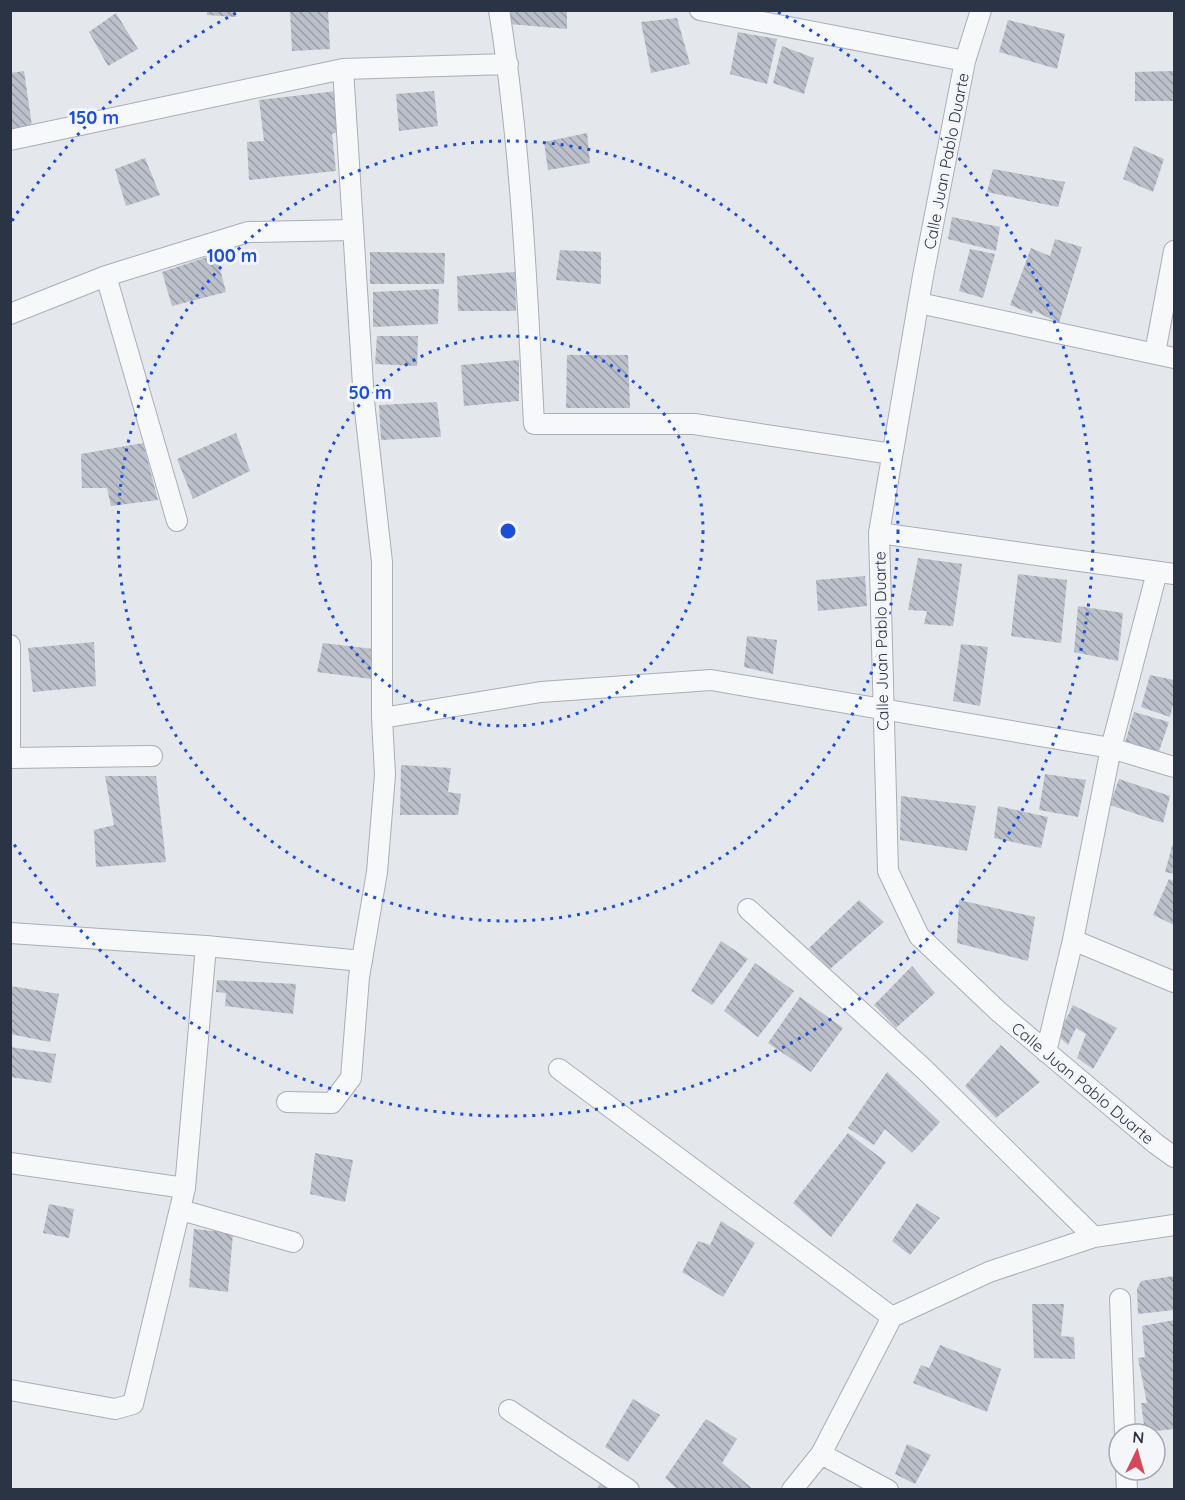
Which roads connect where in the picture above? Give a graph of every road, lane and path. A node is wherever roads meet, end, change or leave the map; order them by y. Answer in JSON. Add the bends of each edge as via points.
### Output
{"nodes":[{"id":1,"x":499,"y":10,"type":"edge"},
{"id":2,"x":700,"y":10,"type":"edge"},
{"id":3,"x":981,"y":10,"type":"edge"},
{"id":4,"x":965,"y":61,"type":"junction"},
{"id":5,"x":508,"y":63,"type":"junction"},
{"id":6,"x":343,"y":69,"type":"junction"},
{"id":7,"x":10,"y":140,"type":"edge"},
{"id":8,"x":352,"y":230,"type":"junction"},
{"id":9,"x":1174,"y":251,"type":"edge"},
{"id":10,"x":106,"y":276,"type":"junction"},
{"id":11,"x":919,"y":303,"type":"junction"},
{"id":12,"x":10,"y":314,"type":"edge"},
{"id":13,"x":1155,"y":353,"type":"junction"},
{"id":14,"x":1174,"y":358,"type":"edge"},
{"id":15,"x":892,"y":454,"type":"junction"},
{"id":16,"x":177,"y":520,"type":"dead end"},
{"id":17,"x":879,"y":533,"type":"junction"},
{"id":18,"x":1166,"y":573,"type":"edge"},
{"id":19,"x":10,"y":645,"type":"edge"},
{"id":20,"x":883,"y":709,"type":"junction"},
{"id":21,"x":382,"y":718,"type":"junction"},
{"id":22,"x":1111,"y":748,"type":"junction"},
{"id":23,"x":10,"y":752,"type":"edge"},
{"id":24,"x":152,"y":756,"type":"dead end"},
{"id":25,"x":10,"y":758,"type":"edge"},
{"id":26,"x":1174,"y":767,"type":"edge"},
{"id":27,"x":748,"y":909,"type":"dead end"},
{"id":28,"x":10,"y":933,"type":"edge"},
{"id":29,"x":1073,"y":940,"type":"junction"},
{"id":30,"x":206,"y":946,"type":"junction"},
{"id":31,"x":362,"y":961,"type":"junction"},
{"id":32,"x":1174,"y":982,"type":"edge"},
{"id":33,"x":1046,"y":1052,"type":"junction"},
{"id":34,"x":559,"y":1069,"type":"dead end"},
{"id":35,"x":286,"y":1102,"type":"dead end"},
{"id":36,"x":1174,"y":1157,"type":"edge"},
{"id":37,"x":10,"y":1163,"type":"edge"},
{"id":38,"x":185,"y":1188,"type":"junction"},
{"id":39,"x":181,"y":1210,"type":"junction"},
{"id":40,"x":1174,"y":1225,"type":"edge"},
{"id":41,"x":1094,"y":1237,"type":"junction"},
{"id":42,"x":293,"y":1242,"type":"dead end"},
{"id":43,"x":1120,"y":1299,"type":"dead end"},
{"id":44,"x":892,"y":1317,"type":"junction"},
{"id":45,"x":10,"y":1390,"type":"edge"},
{"id":46,"x":509,"y":1410,"type":"dead end"},
{"id":47,"x":1125,"y":1422,"type":"edge"},
{"id":48,"x":822,"y":1454,"type":"junction"},
{"id":49,"x":629,"y":1490,"type":"edge"},
{"id":50,"x":792,"y":1490,"type":"edge"},
{"id":51,"x":888,"y":1490,"type":"edge"}],
"edges":[{"from":1,"to":5,"type":"street"},
{"from":2,"to":4,"type":"street"},
{"from":3,"to":4,"type":"street","name":"Calle Juan Pablo Duarte"},
{"from":4,"to":11,"type":"street","name":"Calle Juan Pablo Duarte"},
{"from":5,"to":6,"type":"street"},
{"from":5,"to":15,"type":"street","via":[[525,241],[534,424],[694,424]]},
{"from":6,"to":7,"type":"street"},
{"from":6,"to":8,"type":"street"},
{"from":8,"to":10,"type":"street","via":[[248,232]]},
{"from":8,"to":21,"type":"street","via":[[364,401],[382,562]]},
{"from":9,"to":13,"type":"street"},
{"from":10,"to":12,"type":"street"},
{"from":10,"to":16,"type":"street"},
{"from":11,"to":13,"type":"street"},
{"from":11,"to":15,"type":"street","name":"Calle Juan Pablo Duarte"},
{"from":13,"to":14,"type":"street"},
{"from":15,"to":17,"type":"street","name":"Calle Juan Pablo Duarte"},
{"from":17,"to":18,"type":"street"},
{"from":17,"to":20,"type":"street","name":"Calle Juan Pablo Duarte"},
{"from":18,"to":22,"type":"street"},
{"from":19,"to":23,"type":"street"},
{"from":20,"to":21,"type":"street","via":[[711,680],[541,692]]},
{"from":20,"to":22,"type":"street"},
{"from":20,"to":33,"type":"street","name":"Calle Juan Pablo Duarte","via":[[888,870],[919,936]]},
{"from":21,"to":31,"type":"street","via":[[385,775]]},
{"from":22,"to":26,"type":"street"},
{"from":22,"to":29,"type":"street"},
{"from":24,"to":25,"type":"street"},
{"from":27,"to":41,"type":"street","via":[[925,1070]]},
{"from":28,"to":30,"type":"street"},
{"from":29,"to":32,"type":"street"},
{"from":29,"to":33,"type":"street"},
{"from":30,"to":31,"type":"street"},
{"from":30,"to":38,"type":"street"},
{"from":31,"to":35,"type":"street","via":[[351,1078],[332,1103]]},
{"from":33,"to":36,"type":"street","name":"Calle Juan Pablo Duarte"},
{"from":34,"to":44,"type":"street"},
{"from":37,"to":38,"type":"street"},
{"from":38,"to":39,"type":"street"},
{"from":39,"to":42,"type":"street"},
{"from":39,"to":45,"type":"street","via":[[133,1404],[115,1409]]},
{"from":40,"to":41,"type":"street"},
{"from":41,"to":44,"type":"street","via":[[989,1272]]},
{"from":43,"to":47,"type":"street"},
{"from":44,"to":48,"type":"street"},
{"from":46,"to":49,"type":"street"},
{"from":48,"to":50,"type":"street"},
{"from":48,"to":51,"type":"street"}]}
